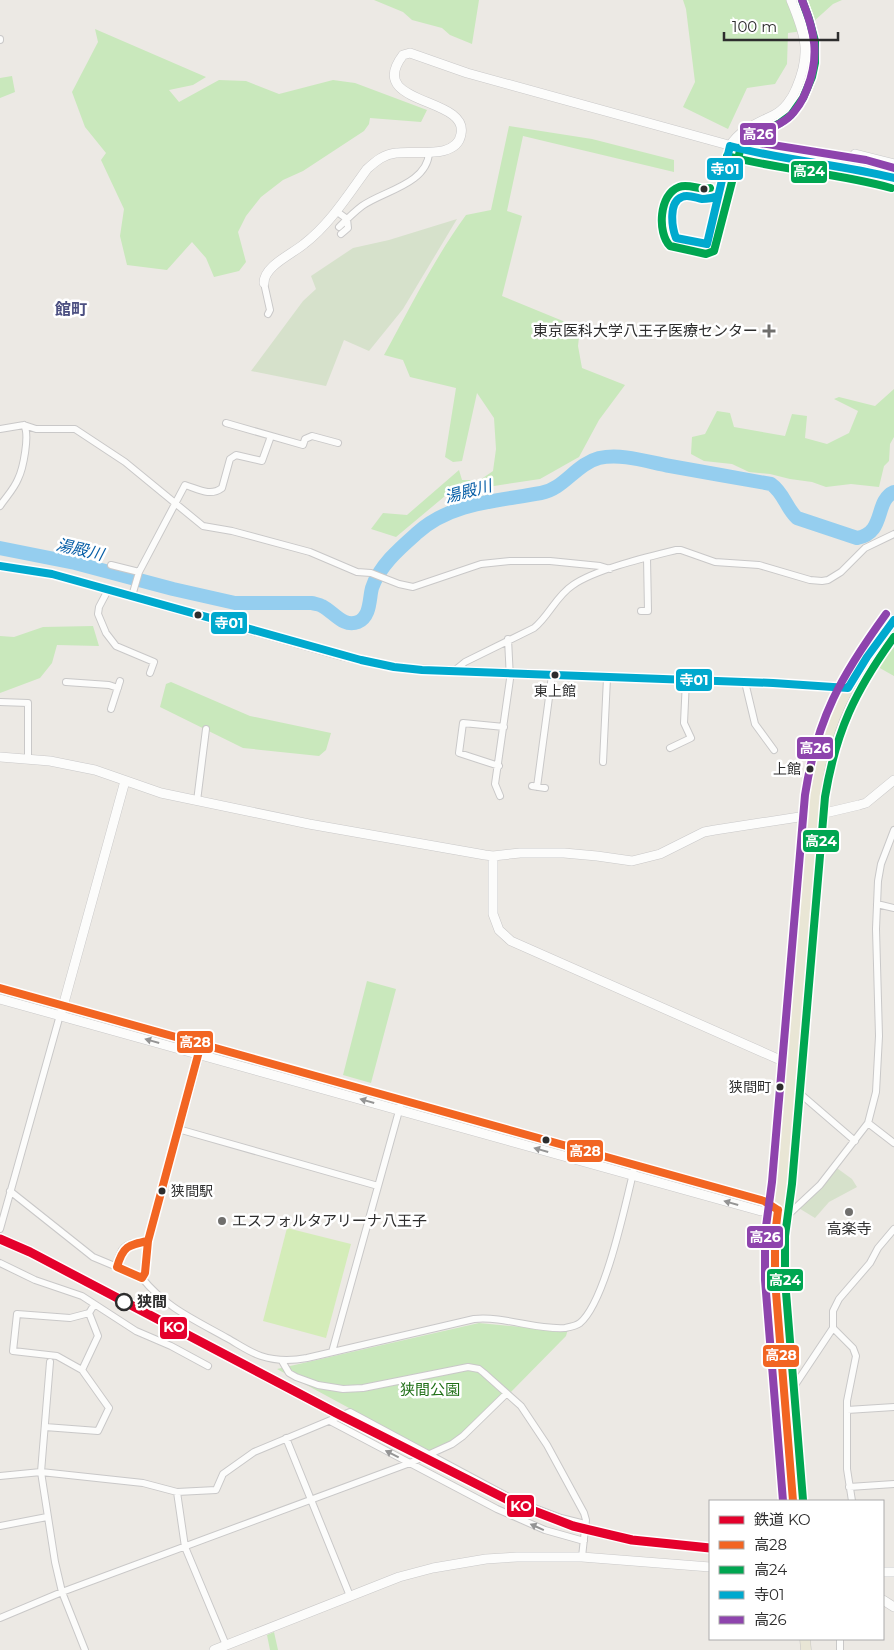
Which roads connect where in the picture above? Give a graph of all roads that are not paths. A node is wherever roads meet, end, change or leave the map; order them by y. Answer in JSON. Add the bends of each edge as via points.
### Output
{"nodes":[{"id":1,"x":791,"y":0,"type":"edge"},
{"id":2,"x":730,"y":146,"type":"junction"},
{"id":3,"x":429,"y":153,"type":"junction"},
{"id":4,"x":855,"y":154,"type":"dead end"},
{"id":5,"x":894,"y":164,"type":"edge"},
{"id":6,"x":894,"y":178,"type":"edge"},
{"id":7,"x":336,"y":211,"type":"junction"},
{"id":8,"x":347,"y":219,"type":"junction"},
{"id":9,"x":340,"y":230,"type":"dead end"},
{"id":10,"x":264,"y":283,"type":"joint"},
{"id":11,"x":268,"y":314,"type":"dead end"},
{"id":12,"x":226,"y":423,"type":"dead end"},
{"id":13,"x":24,"y":425,"type":"junction"},
{"id":14,"x":0,"y":429,"type":"edge"},
{"id":15,"x":271,"y":436,"type":"junction"},
{"id":16,"x":338,"y":443,"type":"dead end"},
{"id":17,"x":175,"y":504,"type":"junction"},
{"id":18,"x":0,"y":506,"type":"edge"},
{"id":19,"x":894,"y":534,"type":"edge"},
{"id":20,"x":647,"y":558,"type":"junction"},
{"id":21,"x":111,"y":565,"type":"dead end"},
{"id":22,"x":0,"y":566,"type":"edge"},
{"id":23,"x":610,"y":569,"type":"junction"},
{"id":24,"x":139,"y":573,"type":"junction"},
{"id":25,"x":108,"y":590,"type":"junction"},
{"id":26,"x":132,"y":596,"type":"junction"},
{"id":27,"x":641,"y":611,"type":"dead end"},
{"id":28,"x":894,"y":620,"type":"edge"},
{"id":29,"x":508,"y":639,"type":"junction"},
{"id":30,"x":452,"y":672,"type":"junction"},
{"id":31,"x":150,"y":673,"type":"dead end"},
{"id":32,"x":510,"y":674,"type":"junction"},
{"id":33,"x":552,"y":675,"type":"junction"},
{"id":34,"x":607,"y":678,"type":"junction"},
{"id":35,"x":686,"y":680,"type":"junction"},
{"id":36,"x":66,"y":682,"type":"dead end"},
{"id":37,"x":745,"y":682,"type":"junction"},
{"id":38,"x":848,"y":688,"type":"junction"},
{"id":39,"x":0,"y":702,"type":"edge"},
{"id":40,"x":111,"y":709,"type":"dead end"},
{"id":41,"x":504,"y":727,"type":"junction"},
{"id":42,"x":206,"y":729,"type":"dead end"},
{"id":43,"x":670,"y":748,"type":"dead end"},
{"id":44,"x":774,"y":750,"type":"dead end"},
{"id":45,"x":0,"y":758,"type":"edge"},
{"id":46,"x":28,"y":760,"type":"junction"},
{"id":47,"x":603,"y":762,"type":"dead end"},
{"id":48,"x":499,"y":766,"type":"junction"},
{"id":49,"x":894,"y":780,"type":"edge"},
{"id":50,"x":125,"y":781,"type":"junction"},
{"id":51,"x":545,"y":788,"type":"dead end"},
{"id":52,"x":500,"y":796,"type":"dead end"},
{"id":53,"x":197,"y":801,"type":"junction"},
{"id":54,"x":814,"y":815,"type":"junction"},
{"id":55,"x":894,"y":830,"type":"edge"},
{"id":56,"x":493,"y":856,"type":"junction"},
{"id":57,"x":877,"y":904,"type":"junction"},
{"id":58,"x":894,"y":908,"type":"edge"},
{"id":59,"x":0,"y":988,"type":"edge"},
{"id":60,"x":0,"y":999,"type":"edge"},
{"id":61,"x":63,"y":1005,"type":"junction"},
{"id":62,"x":60,"y":1016,"type":"junction"},
{"id":63,"x":201,"y":1044,"type":"junction"},
{"id":64,"x":199,"y":1054,"type":"junction"},
{"id":65,"x":792,"y":1063,"type":"junction"},
{"id":66,"x":790,"y":1088,"type":"junction"},
{"id":67,"x":402,"y":1100,"type":"junction"},
{"id":68,"x":399,"y":1110,"type":"junction"},
{"id":69,"x":868,"y":1123,"type":"junction"},
{"id":70,"x":178,"y":1129,"type":"junction"},
{"id":71,"x":855,"y":1141,"type":"junction"},
{"id":72,"x":894,"y":1143,"type":"edge"},
{"id":73,"x":635,"y":1165,"type":"junction"},
{"id":74,"x":633,"y":1175,"type":"junction"},
{"id":75,"x":378,"y":1186,"type":"junction"},
{"id":76,"x":10,"y":1191,"type":"junction"},
{"id":77,"x":778,"y":1210,"type":"junction"},
{"id":78,"x":0,"y":1229,"type":"edge"},
{"id":79,"x":894,"y":1229,"type":"edge"},
{"id":80,"x":148,"y":1241,"type":"junction"},
{"id":81,"x":0,"y":1263,"type":"edge"},
{"id":82,"x":117,"y":1267,"type":"junction"},
{"id":83,"x":142,"y":1278,"type":"junction"},
{"id":84,"x":94,"y":1304,"type":"junction"},
{"id":85,"x":89,"y":1313,"type":"junction"},
{"id":86,"x":833,"y":1328,"type":"junction"},
{"id":87,"x":332,"y":1352,"type":"junction"},
{"id":88,"x":282,"y":1360,"type":"junction"},
{"id":89,"x":50,"y":1362,"type":"dead end"},
{"id":90,"x":208,"y":1366,"type":"dead end"},
{"id":91,"x":82,"y":1370,"type":"junction"},
{"id":92,"x":785,"y":1392,"type":"junction"},
{"id":93,"x":506,"y":1394,"type":"junction"},
{"id":94,"x":894,"y":1407,"type":"edge"},
{"id":95,"x":847,"y":1410,"type":"junction"},
{"id":96,"x":330,"y":1421,"type":"junction"},
{"id":97,"x":45,"y":1427,"type":"junction"},
{"id":98,"x":286,"y":1438,"type":"junction"},
{"id":99,"x":428,"y":1455,"type":"junction"},
{"id":100,"x":410,"y":1463,"type":"junction"},
{"id":101,"x":41,"y":1472,"type":"junction"},
{"id":102,"x":0,"y":1476,"type":"edge"},
{"id":103,"x":894,"y":1484,"type":"edge"},
{"id":104,"x":849,"y":1486,"type":"junction"},
{"id":105,"x":177,"y":1492,"type":"junction"},
{"id":106,"x":793,"y":1500,"type":"edge"},
{"id":107,"x":852,"y":1500,"type":"edge"},
{"id":108,"x":311,"y":1501,"type":"junction"},
{"id":109,"x":47,"y":1517,"type":"junction"},
{"id":110,"x":585,"y":1524,"type":"junction"},
{"id":111,"x":0,"y":1526,"type":"edge"},
{"id":112,"x":584,"y":1541,"type":"junction"},
{"id":113,"x":186,"y":1547,"type":"junction"},
{"id":114,"x":582,"y":1558,"type":"junction"},
{"id":115,"x":709,"y":1567,"type":"edge"},
{"id":116,"x":62,"y":1592,"type":"junction"},
{"id":117,"x":350,"y":1596,"type":"junction"},
{"id":118,"x":0,"y":1618,"type":"edge"},
{"id":119,"x":226,"y":1645,"type":"junction"},
{"id":120,"x":86,"y":1650,"type":"edge"},
{"id":121,"x":214,"y":1650,"type":"edge"}],
"edges":[{"from":1,"to":2,"type":"street","via":[[805,44],[806,59],[800,81],[787,105],[739,135]]},
{"from":2,"to":3,"type":"street","via":[[467,73],[410,53],[404,55],[397,66],[398,86],[453,115],[461,125],[459,140],[441,151]]},
{"from":2,"to":6,"type":"street"},
{"from":3,"to":7,"type":"street","via":[[396,153],[376,160]]},
{"from":3,"to":8,"type":"street","via":[[428,164],[418,176],[361,206]]},
{"from":4,"to":5,"type":"street"},
{"from":7,"to":8,"type":"street"},
{"from":7,"to":10,"type":"street","via":[[318,234],[269,269]]},
{"from":8,"to":9,"type":"street"},
{"from":10,"to":11,"type":"street"},
{"from":12,"to":15,"type":"street"},
{"from":13,"to":14,"type":"street"},
{"from":13,"to":17,"type":"street","via":[[36,429],[69,428],[78,431],[125,462]]},
{"from":13,"to":18,"type":"street","via":[[27,433],[20,472]]},
{"from":15,"to":16,"type":"street","via":[[303,445],[305,438],[312,436]]},
{"from":15,"to":17,"type":"street","via":[[262,461],[233,456],[222,488],[211,494],[185,486]]},
{"from":17,"to":23,"type":"street","via":[[209,528],[310,552],[357,572],[371,573],[413,588],[481,564],[550,561]]},
{"from":17,"to":24,"type":"street"},
{"from":19,"to":20,"type":"street","via":[[865,548],[841,572],[822,581],[759,565],[715,562],[676,550]]},
{"from":20,"to":23,"type":"street"},
{"from":20,"to":27,"type":"street","via":[[648,610]]},
{"from":21,"to":24,"type":"street"},
{"from":22,"to":25,"type":"street","via":[[52,574]]},
{"from":23,"to":29,"type":"street","via":[[573,584],[538,624]]},
{"from":24,"to":26,"type":"street"},
{"from":25,"to":26,"type":"street"},
{"from":25,"to":31,"type":"street","via":[[98,614],[106,633],[116,646],[154,662]]},
{"from":26,"to":30,"type":"street","via":[[361,660],[409,669]]},
{"from":28,"to":38,"type":"main road"},
{"from":29,"to":30,"type":"street"},
{"from":29,"to":32,"type":"street"},
{"from":30,"to":32,"type":"street"},
{"from":32,"to":33,"type":"street"},
{"from":32,"to":41,"type":"street"},
{"from":33,"to":34,"type":"street"},
{"from":33,"to":51,"type":"street","via":[[534,787]]},
{"from":34,"to":35,"type":"street"},
{"from":34,"to":47,"type":"street"},
{"from":35,"to":37,"type":"street"},
{"from":35,"to":43,"type":"street","via":[[684,723],[691,738]]},
{"from":36,"to":40,"type":"street","via":[[119,684]]},
{"from":37,"to":38,"type":"street"},
{"from":37,"to":44,"type":"street","via":[[755,724]]},
{"from":38,"to":54,"type":"main road","via":[[824,747]]},
{"from":39,"to":46,"type":"street","via":[[28,703]]},
{"from":41,"to":48,"type":"street"},
{"from":41,"to":48,"type":"street","via":[[463,723],[459,754]]},
{"from":42,"to":53,"type":"street"},
{"from":45,"to":46,"type":"street"},
{"from":46,"to":50,"type":"street","via":[[95,770]]},
{"from":48,"to":52,"type":"street","via":[[495,784]]},
{"from":49,"to":54,"type":"street","via":[[866,803]]},
{"from":50,"to":53,"type":"street"},
{"from":50,"to":61,"type":"street"},
{"from":53,"to":56,"type":"street"},
{"from":54,"to":56,"type":"street","via":[[704,832],[660,854],[638,860],[552,852]]},
{"from":54,"to":65,"type":"main road"},
{"from":55,"to":57,"type":"street","via":[[880,868]]},
{"from":56,"to":65,"type":"street","via":[[493,914],[499,930],[511,942]]},
{"from":57,"to":58,"type":"street"},
{"from":57,"to":69,"type":"street","via":[[879,1036],[876,1092]]},
{"from":59,"to":61,"type":"street"},
{"from":60,"to":62,"type":"street"},
{"from":61,"to":62,"type":"street"},
{"from":61,"to":63,"type":"street"},
{"from":64,"to":62,"type":"street","one_way":true},
{"from":62,"to":76,"type":"street"},
{"from":63,"to":64,"type":"street"},
{"from":63,"to":67,"type":"street"},
{"from":68,"to":64,"type":"street","one_way":true},
{"from":64,"to":70,"type":"street"},
{"from":65,"to":66,"type":"main road"},
{"from":66,"to":71,"type":"street"},
{"from":66,"to":77,"type":"main road"},
{"from":67,"to":68,"type":"street"},
{"from":67,"to":73,"type":"street"},
{"from":74,"to":68,"type":"street","one_way":true},
{"from":68,"to":75,"type":"street"},
{"from":69,"to":71,"type":"street"},
{"from":69,"to":72,"type":"street"},
{"from":70,"to":75,"type":"street"},
{"from":70,"to":80,"type":"street"},
{"from":71,"to":77,"type":"street","via":[[805,1200],[789,1214]]},
{"from":73,"to":74,"type":"street"},
{"from":73,"to":77,"type":"street","via":[[764,1201]]},
{"from":77,"to":74,"type":"street","one_way":true,"via":[[761,1211]]},
{"from":74,"to":87,"type":"street","via":[[603,1284],[591,1310],[576,1325],[565,1328],[474,1319]]},
{"from":75,"to":87,"type":"street"},
{"from":76,"to":78,"type":"street"},
{"from":76,"to":82,"type":"street","via":[[93,1257]]},
{"from":77,"to":92,"type":"main road","via":[[775,1280]]},
{"from":79,"to":86,"type":"street","via":[[839,1299],[833,1311]]},
{"from":80,"to":82,"type":"street","via":[[125,1247]]},
{"from":80,"to":83,"type":"street"},
{"from":81,"to":84,"type":"street","via":[[35,1280],[82,1296]]},
{"from":82,"to":83,"type":"street"},
{"from":83,"to":88,"type":"street","via":[[149,1289],[174,1309],[254,1354]]},
{"from":84,"to":85,"type":"street"},
{"from":84,"to":90,"type":"street","via":[[136,1331]]},
{"from":85,"to":91,"type":"street","via":[[98,1336]]},
{"from":85,"to":91,"type":"street","via":[[70,1318],[17,1314],[13,1351],[58,1356]]},
{"from":86,"to":92,"type":"street","via":[[796,1385]]},
{"from":86,"to":95,"type":"street","via":[[856,1352]]},
{"from":87,"to":88,"type":"street","via":[[300,1360]]},
{"from":88,"to":93,"type":"street","via":[[289,1373],[296,1377],[343,1389],[468,1367],[484,1373]]},
{"from":89,"to":97,"type":"street"},
{"from":91,"to":97,"type":"street","via":[[109,1408],[98,1431]]},
{"from":92,"to":106,"type":"main road"},
{"from":93,"to":99,"type":"street","via":[[463,1436]]},
{"from":93,"to":110,"type":"street","via":[[521,1406],[547,1446],[584,1513]]},
{"from":94,"to":95,"type":"street"},
{"from":95,"to":104,"type":"street"},
{"from":96,"to":98,"type":"street"},
{"from":96,"to":99,"type":"street","via":[[350,1412]]},
{"from":100,"to":96,"type":"street","one_way":true},
{"from":97,"to":101,"type":"street"},
{"from":98,"to":105,"type":"street","via":[[254,1452],[223,1474],[216,1490]]},
{"from":98,"to":108,"type":"street"},
{"from":99,"to":100,"type":"street"},
{"from":99,"to":110,"type":"street","via":[[516,1501]]},
{"from":100,"to":108,"type":"street"},
{"from":112,"to":100,"type":"street","one_way":true,"via":[[545,1530],[513,1516]]},
{"from":101,"to":102,"type":"street"},
{"from":101,"to":105,"type":"street","via":[[143,1483]]},
{"from":101,"to":109,"type":"street"},
{"from":103,"to":104,"type":"street"},
{"from":104,"to":107,"type":"street"},
{"from":105,"to":113,"type":"street"},
{"from":108,"to":113,"type":"street"},
{"from":108,"to":117,"type":"street"},
{"from":109,"to":111,"type":"street"},
{"from":109,"to":116,"type":"street"},
{"from":110,"to":112,"type":"street"},
{"from":112,"to":114,"type":"street"},
{"from":113,"to":116,"type":"street"},
{"from":113,"to":119,"type":"street"},
{"from":114,"to":115,"type":"street"},
{"from":114,"to":117,"type":"street","via":[[517,1556],[486,1559],[399,1577]]},
{"from":116,"to":118,"type":"street"},
{"from":116,"to":120,"type":"street"},
{"from":117,"to":119,"type":"street"},
{"from":119,"to":121,"type":"street"}]}
